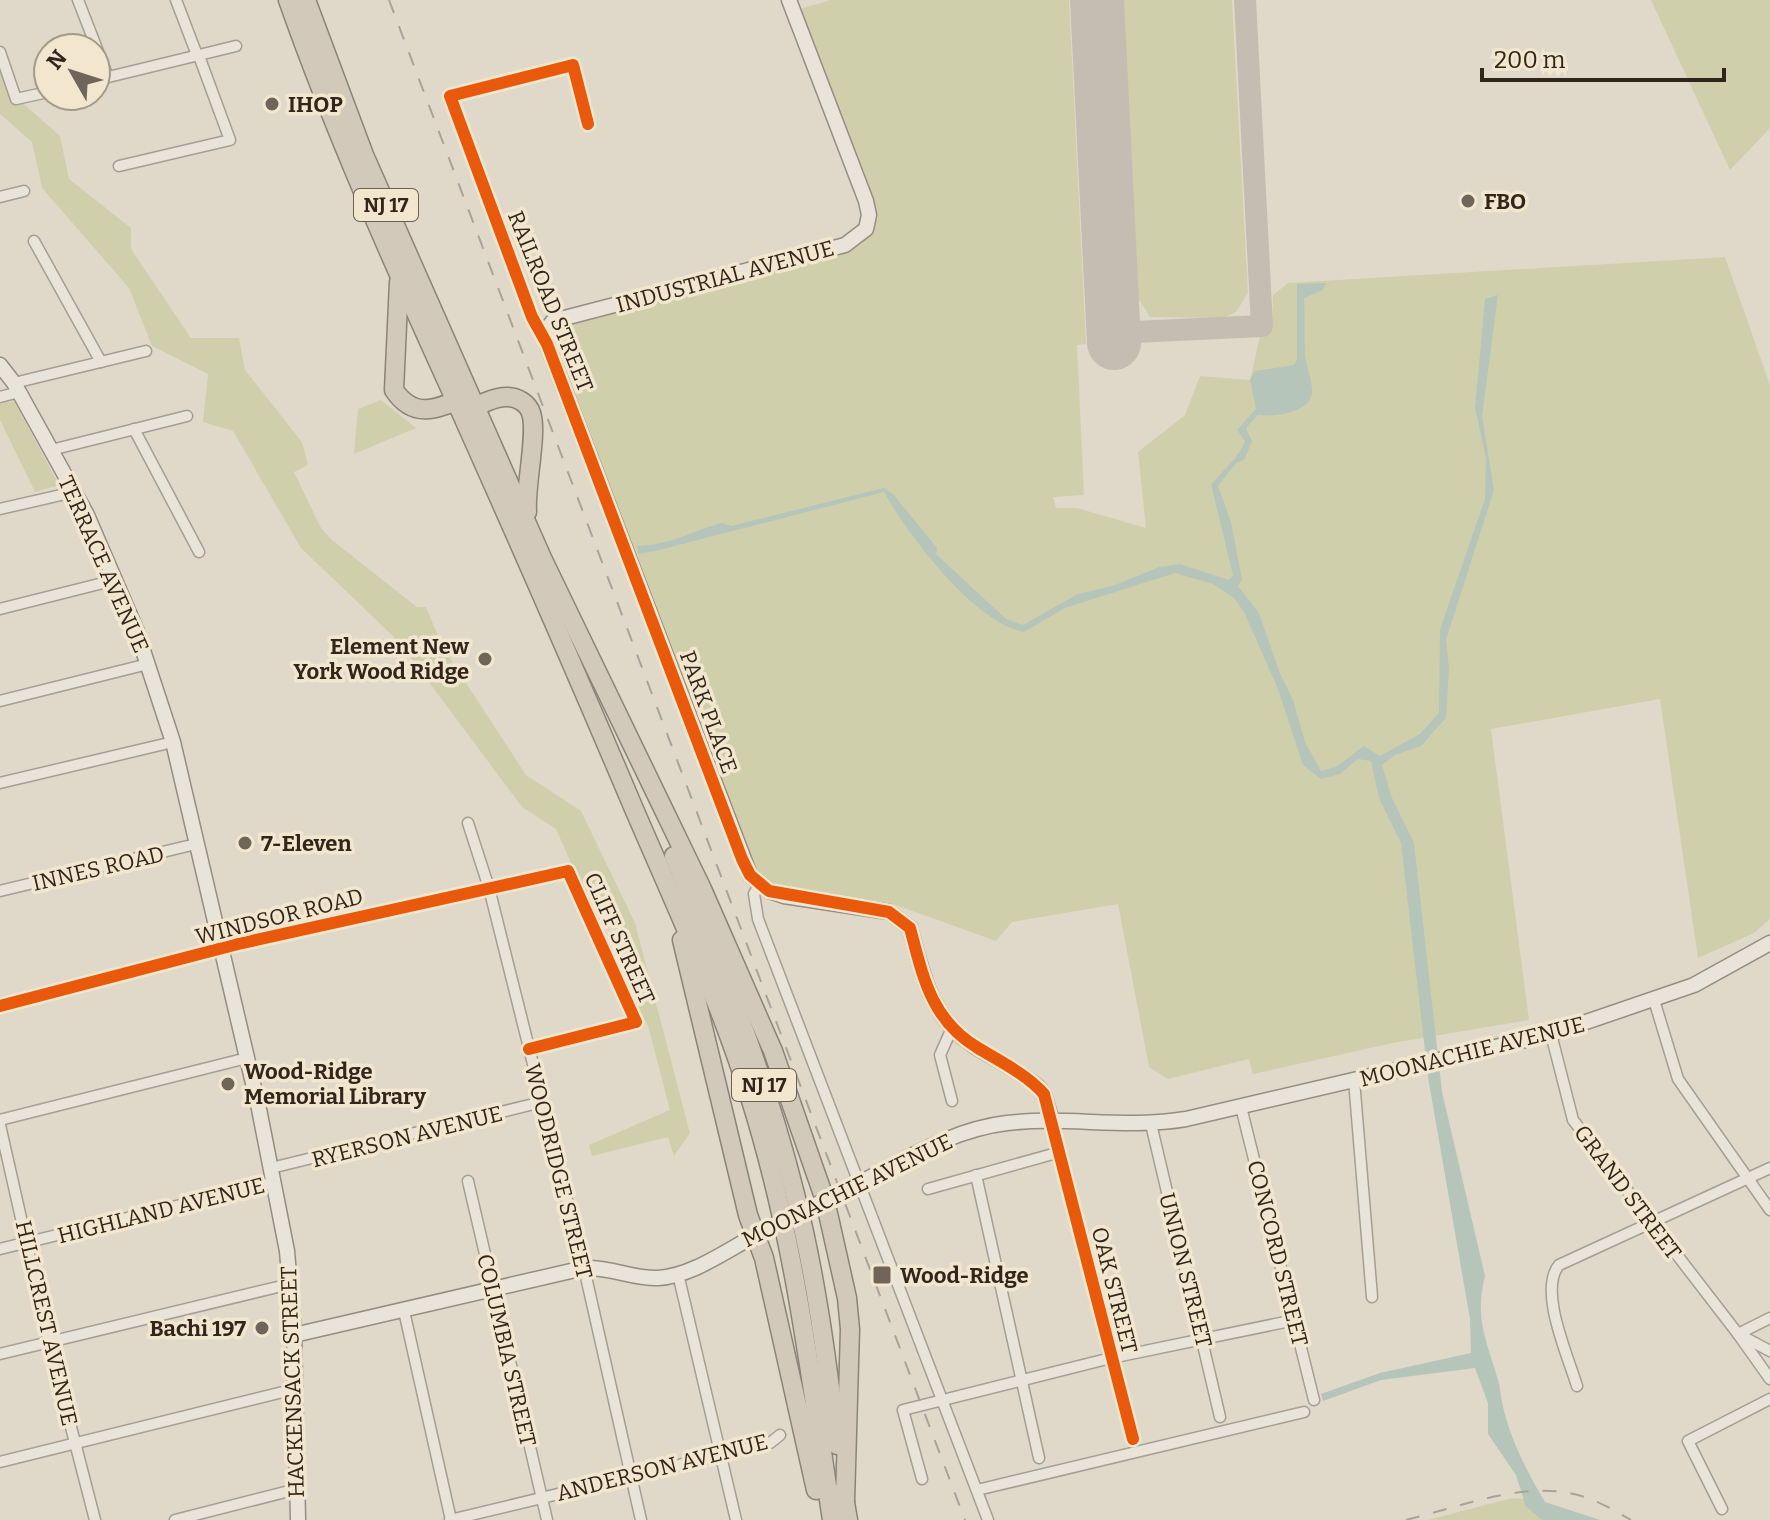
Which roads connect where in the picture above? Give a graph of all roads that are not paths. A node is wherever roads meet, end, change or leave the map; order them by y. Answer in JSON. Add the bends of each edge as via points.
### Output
{"nodes":[{"id":1,"x":78,"y":0,"type":"edge"},
{"id":2,"x":176,"y":0,"type":"edge"},
{"id":3,"x":288,"y":0,"type":"edge"},
{"id":4,"x":306,"y":0,"type":"edge"},
{"id":5,"x":789,"y":0,"type":"edge"},
{"id":6,"x":90,"y":32,"type":"edge"},
{"id":7,"x":236,"y":46,"type":"dead end"},
{"id":8,"x":0,"y":52,"type":"edge"},
{"id":9,"x":198,"y":55,"type":"junction"},
{"id":10,"x":112,"y":76,"type":"edge"},
{"id":11,"x":32,"y":96,"type":"edge"},
{"id":12,"x":588,"y":124,"type":"dead end"},
{"id":13,"x":119,"y":166,"type":"dead end"},
{"id":14,"x":24,"y":191,"type":"dead end"},
{"id":15,"x":0,"y":197,"type":"edge"},
{"id":16,"x":34,"y":241,"type":"dead end"},
{"id":17,"x":399,"y":279,"type":"junction"},
{"id":18,"x":547,"y":344,"type":"junction"},
{"id":19,"x":146,"y":351,"type":"dead end"},
{"id":20,"x":101,"y":362,"type":"junction"},
{"id":21,"x":0,"y":365,"type":"edge"},
{"id":22,"x":16,"y":388,"type":"junction"},
{"id":23,"x":0,"y":397,"type":"edge"},
{"id":24,"x":466,"y":406,"type":"junction"},
{"id":25,"x":187,"y":416,"type":"dead end"},
{"id":26,"x":134,"y":429,"type":"junction"},
{"id":27,"x":51,"y":450,"type":"junction"},
{"id":28,"x":74,"y":492,"type":"junction"},
{"id":29,"x":0,"y":509,"type":"edge"},
{"id":30,"x":528,"y":523,"type":"junction"},
{"id":31,"x":627,"y":550,"type":"joint"},
{"id":32,"x":199,"y":552,"type":"dead end"},
{"id":33,"x":115,"y":580,"type":"junction"},
{"id":34,"x":0,"y":609,"type":"edge"},
{"id":35,"x":148,"y":664,"type":"junction"},
{"id":36,"x":155,"y":683,"type":"joint"},
{"id":37,"x":604,"y":692,"type":"junction"},
{"id":38,"x":0,"y":701,"type":"edge"},
{"id":39,"x":173,"y":742,"type":"junction"},
{"id":40,"x":0,"y":783,"type":"edge"},
{"id":41,"x":468,"y":823,"type":"dead end"},
{"id":42,"x":196,"y":844,"type":"junction"},
{"id":43,"x":568,"y":871,"type":"joint"},
{"id":44,"x":759,"y":885,"type":"junction"},
{"id":45,"x":489,"y":888,"type":"junction"},
{"id":46,"x":0,"y":891,"type":"edge"},
{"id":47,"x":682,"y":921,"type":"junction"},
{"id":48,"x":1770,"y":943,"type":"edge"},
{"id":49,"x":221,"y":951,"type":"junction"},
{"id":50,"x":1654,"y":1000,"type":"junction"},
{"id":51,"x":0,"y":1006,"type":"edge"},
{"id":52,"x":952,"y":1028,"type":"junction"},
{"id":53,"x":1551,"y":1034,"type":"junction"},
{"id":54,"x":529,"y":1049,"type":"junction"},
{"id":55,"x":247,"y":1058,"type":"junction"},
{"id":56,"x":1354,"y":1080,"type":"junction"},
{"id":57,"x":952,"y":1101,"type":"dead end"},
{"id":58,"x":542,"y":1102,"type":"junction"},
{"id":59,"x":1241,"y":1107,"type":"junction"},
{"id":60,"x":1052,"y":1122,"type":"junction"},
{"id":61,"x":0,"y":1123,"type":"edge"},
{"id":62,"x":1151,"y":1124,"type":"junction"},
{"id":63,"x":1060,"y":1152,"type":"junction"},
{"id":64,"x":1770,"y":1168,"type":"edge"},
{"id":65,"x":273,"y":1175,"type":"junction"},
{"id":66,"x":976,"y":1175,"type":"junction"},
{"id":67,"x":1748,"y":1178,"type":"junction"},
{"id":68,"x":468,"y":1181,"type":"dead end"},
{"id":69,"x":928,"y":1189,"type":"dead end"},
{"id":70,"x":825,"y":1200,"type":"junction"},
{"id":71,"x":1770,"y":1210,"type":"edge"},
{"id":72,"x":1648,"y":1222,"type":"junction"},
{"id":73,"x":763,"y":1231,"type":"junction"},
{"id":74,"x":28,"y":1242,"type":"junction"},
{"id":75,"x":0,"y":1249,"type":"edge"},
{"id":76,"x":584,"y":1268,"type":"junction"},
{"id":77,"x":678,"y":1274,"type":"junction"},
{"id":78,"x":290,"y":1284,"type":"junction"},
{"id":79,"x":494,"y":1289,"type":"junction"},
{"id":80,"x":1372,"y":1297,"type":"dead end"},
{"id":81,"x":404,"y":1311,"type":"junction"},
{"id":82,"x":1770,"y":1318,"type":"edge"},
{"id":83,"x":1295,"y":1320,"type":"junction"},
{"id":84,"x":1738,"y":1334,"type":"junction"},
{"id":85,"x":294,"y":1335,"type":"junction"},
{"id":86,"x":1201,"y":1338,"type":"junction"},
{"id":87,"x":49,"y":1342,"type":"junction"},
{"id":88,"x":1770,"y":1351,"type":"edge"},
{"id":89,"x":0,"y":1354,"type":"edge"},
{"id":90,"x":1111,"y":1358,"type":"junction"},
{"id":91,"x":1770,"y":1379,"type":"edge"},
{"id":92,"x":1022,"y":1381,"type":"junction"},
{"id":93,"x":1577,"y":1386,"type":"dead end"},
{"id":94,"x":295,"y":1389,"type":"junction"},
{"id":95,"x":1770,"y":1399,"type":"edge"},
{"id":96,"x":1314,"y":1400,"type":"dead end"},
{"id":97,"x":942,"y":1401,"type":"junction"},
{"id":98,"x":1304,"y":1412,"type":"dead end"},
{"id":99,"x":1220,"y":1417,"type":"dead end"},
{"id":100,"x":780,"y":1435,"type":"dead end"},
{"id":101,"x":1133,"y":1439,"type":"dead end"},
{"id":102,"x":76,"y":1444,"type":"junction"},
{"id":103,"x":720,"y":1455,"type":"junction"},
{"id":104,"x":1039,"y":1458,"type":"dead end"},
{"id":105,"x":0,"y":1462,"type":"edge"},
{"id":106,"x":630,"y":1475,"type":"junction"},
{"id":107,"x":922,"y":1479,"type":"dead end"},
{"id":108,"x":297,"y":1489,"type":"junction"},
{"id":109,"x":977,"y":1490,"type":"junction"},
{"id":110,"x":541,"y":1498,"type":"junction"},
{"id":111,"x":845,"y":1501,"type":"junction"},
{"id":112,"x":1722,"y":1509,"type":"dead end"},
{"id":113,"x":95,"y":1520,"type":"edge"},
{"id":114,"x":175,"y":1520,"type":"edge"},
{"id":115,"x":298,"y":1520,"type":"edge"},
{"id":116,"x":451,"y":1520,"type":"edge"},
{"id":117,"x":547,"y":1520,"type":"edge"},
{"id":118,"x":641,"y":1520,"type":"edge"},
{"id":119,"x":736,"y":1520,"type":"edge"},
{"id":120,"x":824,"y":1520,"type":"edge"},
{"id":121,"x":832,"y":1520,"type":"edge"},
{"id":122,"x":848,"y":1520,"type":"edge"},
{"id":123,"x":988,"y":1520,"type":"edge"}],
"edges":[{"from":1,"to":6,"type":"street"},
{"from":2,"to":9,"type":"street"},
{"from":3,"to":17,"type":"highway","number":"NJ 17"},
{"from":4,"to":24,"type":"highway","number":"NJ 17"},
{"from":5,"to":18,"type":"main road","name":"INDUSTRIAL AVENUE","via":[[866,201],[866,229],[845,245],[553,321]]},
{"from":7,"to":9,"type":"street"},
{"from":8,"to":11,"type":"street","via":[[16,99]]},
{"from":9,"to":10,"type":"street"},
{"from":9,"to":13,"type":"street","via":[[230,140]]},
{"from":12,"to":18,"type":"street","name":"RAILROAD STREET","via":[[573,65],[450,96],[532,317]]},
{"from":14,"to":15,"type":"street"},
{"from":16,"to":20,"type":"street"},
{"from":17,"to":24,"type":"highway","number":"NJ 17"},
{"from":17,"to":24,"type":"highway","via":[[394,390],[415,409]]},
{"from":18,"to":31,"type":"main road","name":"RAILROAD STREET"},
{"from":19,"to":20,"type":"street"},
{"from":20,"to":22,"type":"street"},
{"from":21,"to":22,"type":"main road","name":"TERRACE AVENUE"},
{"from":22,"to":23,"type":"street"},
{"from":22,"to":27,"type":"main road","name":"TERRACE AVENUE"},
{"from":24,"to":30,"type":"highway","number":"NJ 17"},
{"from":24,"to":30,"type":"highway","via":[[503,397],[518,399],[529,409],[533,424],[525,491]]},
{"from":24,"to":47,"type":"highway","number":"NJ 17"},
{"from":25,"to":26,"type":"street"},
{"from":26,"to":27,"type":"street"},
{"from":26,"to":32,"type":"street"},
{"from":27,"to":28,"type":"main road","name":"TERRACE AVENUE"},
{"from":28,"to":29,"type":"street"},
{"from":28,"to":33,"type":"main road","name":"TERRACE AVENUE"},
{"from":30,"to":37,"type":"highway","number":"NJ 17"},
{"from":31,"to":44,"type":"main road","name":"PARK PLACE","via":[[742,859]]},
{"from":33,"to":34,"type":"street"},
{"from":33,"to":35,"type":"main road","name":"TERRACE AVENUE"},
{"from":35,"to":36,"type":"main road","name":"TERRACE AVENUE"},
{"from":35,"to":38,"type":"street"},
{"from":36,"to":39,"type":"main road","name":"HACKENSACK STREET"},
{"from":37,"to":70,"type":"highway","via":[[730,949]]},
{"from":37,"to":111,"type":"highway","number":"NJ 17","via":[[717,958],[782,1143],[812,1264]]},
{"from":39,"to":40,"type":"street"},
{"from":39,"to":42,"type":"main road","name":"HACKENSACK STREET"},
{"from":41,"to":45,"type":"street","name":"WOODRIDGE STREET"},
{"from":42,"to":46,"type":"street","name":"INNES ROAD"},
{"from":42,"to":49,"type":"main road","name":"HACKENSACK STREET"},
{"from":43,"to":45,"type":"street","name":"WINDSOR ROAD"},
{"from":43,"to":54,"type":"street","name":"CLIFF STREET","via":[[636,1022]]},
{"from":44,"to":52,"type":"main road","via":[[784,896],[889,912],[905,921],[931,1000]]},
{"from":44,"to":97,"type":"street","name":"PARK PLACE","via":[[754,894],[758,919]]},
{"from":45,"to":49,"type":"street","name":"WINDSOR ROAD"},
{"from":45,"to":54,"type":"street","name":"WOODRIDGE STREET"},
{"from":47,"to":73,"type":"highway","via":[[685,956]]},
{"from":47,"to":121,"type":"highway","number":"NJ 17","via":[[732,1046],[780,1201],[806,1333]]},
{"from":48,"to":50,"type":"main road","name":"MOONACHIE AVENUE","via":[[1734,966]]},
{"from":49,"to":51,"type":"street","name":"WINDSOR ROAD"},
{"from":49,"to":55,"type":"main road","name":"HACKENSACK STREET"},
{"from":50,"to":53,"type":"main road","name":"MOONACHIE AVENUE"},
{"from":50,"to":67,"type":"street","via":[[1678,1079]]},
{"from":52,"to":57,"type":"street","via":[[940,1055]]},
{"from":52,"to":60,"type":"main road","via":[[1038,1087]]},
{"from":53,"to":56,"type":"main road","name":"MOONACHIE AVENUE"},
{"from":53,"to":72,"type":"street","name":"GRAND STREET","via":[[1573,1120]]},
{"from":54,"to":58,"type":"street","name":"WOODRIDGE STREET"},
{"from":55,"to":61,"type":"street"},
{"from":55,"to":65,"type":"main road","name":"HACKENSACK STREET"},
{"from":56,"to":59,"type":"main road","name":"MOONACHIE AVENUE"},
{"from":56,"to":80,"type":"street"},
{"from":58,"to":65,"type":"street","name":"RYERSON AVENUE"},
{"from":58,"to":76,"type":"street","name":"WOODRIDGE STREET"},
{"from":59,"to":62,"type":"main road","name":"MOONACHIE AVENUE"},
{"from":59,"to":83,"type":"street","name":"CONCORD STREET"},
{"from":60,"to":62,"type":"main road","name":"MOONACHIE AVENUE"},
{"from":60,"to":63,"type":"street","name":"OAK STREET"},
{"from":60,"to":70,"type":"main road","name":"MOONACHIE AVENUE","bridge":true,"via":[[1005,1123],[960,1134]]},
{"from":61,"to":74,"type":"street","name":"HILLCREST AVENUE"},
{"from":62,"to":86,"type":"street","name":"UNION STREET"},
{"from":63,"to":66,"type":"street","name":"MOONACHIE AVENUE"},
{"from":63,"to":90,"type":"street","name":"OAK STREET"},
{"from":64,"to":67,"type":"street"},
{"from":65,"to":74,"type":"street","name":"HIGHLAND AVENUE"},
{"from":65,"to":78,"type":"main road","name":"HACKENSACK STREET"},
{"from":66,"to":69,"type":"street","name":"MOONACHIE AVENUE"},
{"from":66,"to":92,"type":"street"},
{"from":67,"to":71,"type":"street"},
{"from":67,"to":72,"type":"street"},
{"from":68,"to":79,"type":"street","name":"COLUMBIA STREET"},
{"from":70,"to":73,"type":"main road","name":"MOONACHIE AVENUE","bridge":true},
{"from":70,"to":111,"type":"highway","via":[[849,1315]]},
{"from":72,"to":84,"type":"street","name":"GRAND STREET"},
{"from":72,"to":93,"type":"street","via":[[1565,1261],[1551,1278],[1550,1294]]},
{"from":73,"to":77,"type":"main road","name":"MOONACHIE AVENUE"},
{"from":73,"to":120,"type":"highway","via":[[764,1258]]},
{"from":74,"to":75,"type":"street","name":"HIGHLAND AVENUE"},
{"from":74,"to":87,"type":"street","name":"HILLCREST AVENUE"},
{"from":76,"to":77,"type":"main road","name":"MOONACHIE AVENUE","via":[[606,1267],[646,1278]]},
{"from":76,"to":79,"type":"main road","name":"MOONACHIE AVENUE"},
{"from":76,"to":106,"type":"street","name":"WOODRIDGE STREET"},
{"from":77,"to":103,"type":"street"},
{"from":78,"to":85,"type":"main road","name":"HACKENSACK STREET"},
{"from":78,"to":87,"type":"street"},
{"from":79,"to":81,"type":"main road","name":"MOONACHIE AVENUE"},
{"from":79,"to":110,"type":"street","name":"COLUMBIA STREET"},
{"from":81,"to":85,"type":"main road","name":"MOONACHIE AVENUE"},
{"from":81,"to":116,"type":"street"},
{"from":82,"to":84,"type":"street"},
{"from":83,"to":86,"type":"street"},
{"from":83,"to":96,"type":"street","name":"CONCORD STREET"},
{"from":84,"to":88,"type":"street","name":"GRAND STREET"},
{"from":84,"to":91,"type":"street","name":"GRAND STREET"},
{"from":85,"to":94,"type":"main road","name":"HACKENSACK STREET"},
{"from":86,"to":90,"type":"street"},
{"from":86,"to":99,"type":"street","name":"UNION STREET"},
{"from":87,"to":89,"type":"street"},
{"from":87,"to":102,"type":"street","name":"HILLCREST AVENUE"},
{"from":90,"to":92,"type":"street"},
{"from":90,"to":101,"type":"street","name":"OAK STREET"},
{"from":92,"to":97,"type":"street"},
{"from":92,"to":104,"type":"street"},
{"from":94,"to":102,"type":"street"},
{"from":94,"to":108,"type":"main road","name":"HACKENSACK STREET"},
{"from":95,"to":112,"type":"street","via":[[1688,1441]]},
{"from":97,"to":107,"type":"street","via":[[903,1410]]},
{"from":97,"to":109,"type":"street","name":"PARK PLACE"},
{"from":98,"to":109,"type":"street"},
{"from":100,"to":103,"type":"street","name":"ANDERSON AVENUE","via":[[770,1443]]},
{"from":102,"to":105,"type":"street"},
{"from":102,"to":113,"type":"street","name":"HILLCREST AVENUE"},
{"from":103,"to":106,"type":"street","name":"ANDERSON AVENUE"},
{"from":103,"to":119,"type":"street"},
{"from":106,"to":110,"type":"street","name":"ANDERSON AVENUE"},
{"from":106,"to":118,"type":"street","name":"WOODRIDGE STREET"},
{"from":108,"to":114,"type":"street"},
{"from":108,"to":115,"type":"main road","name":"HACKENSACK STREET"},
{"from":109,"to":123,"type":"street"},
{"from":110,"to":116,"type":"street","name":"ANDERSON AVENUE"},
{"from":110,"to":117,"type":"street","name":"COLUMBIA STREET"},
{"from":111,"to":122,"type":"highway","number":"NJ 17"}]}
